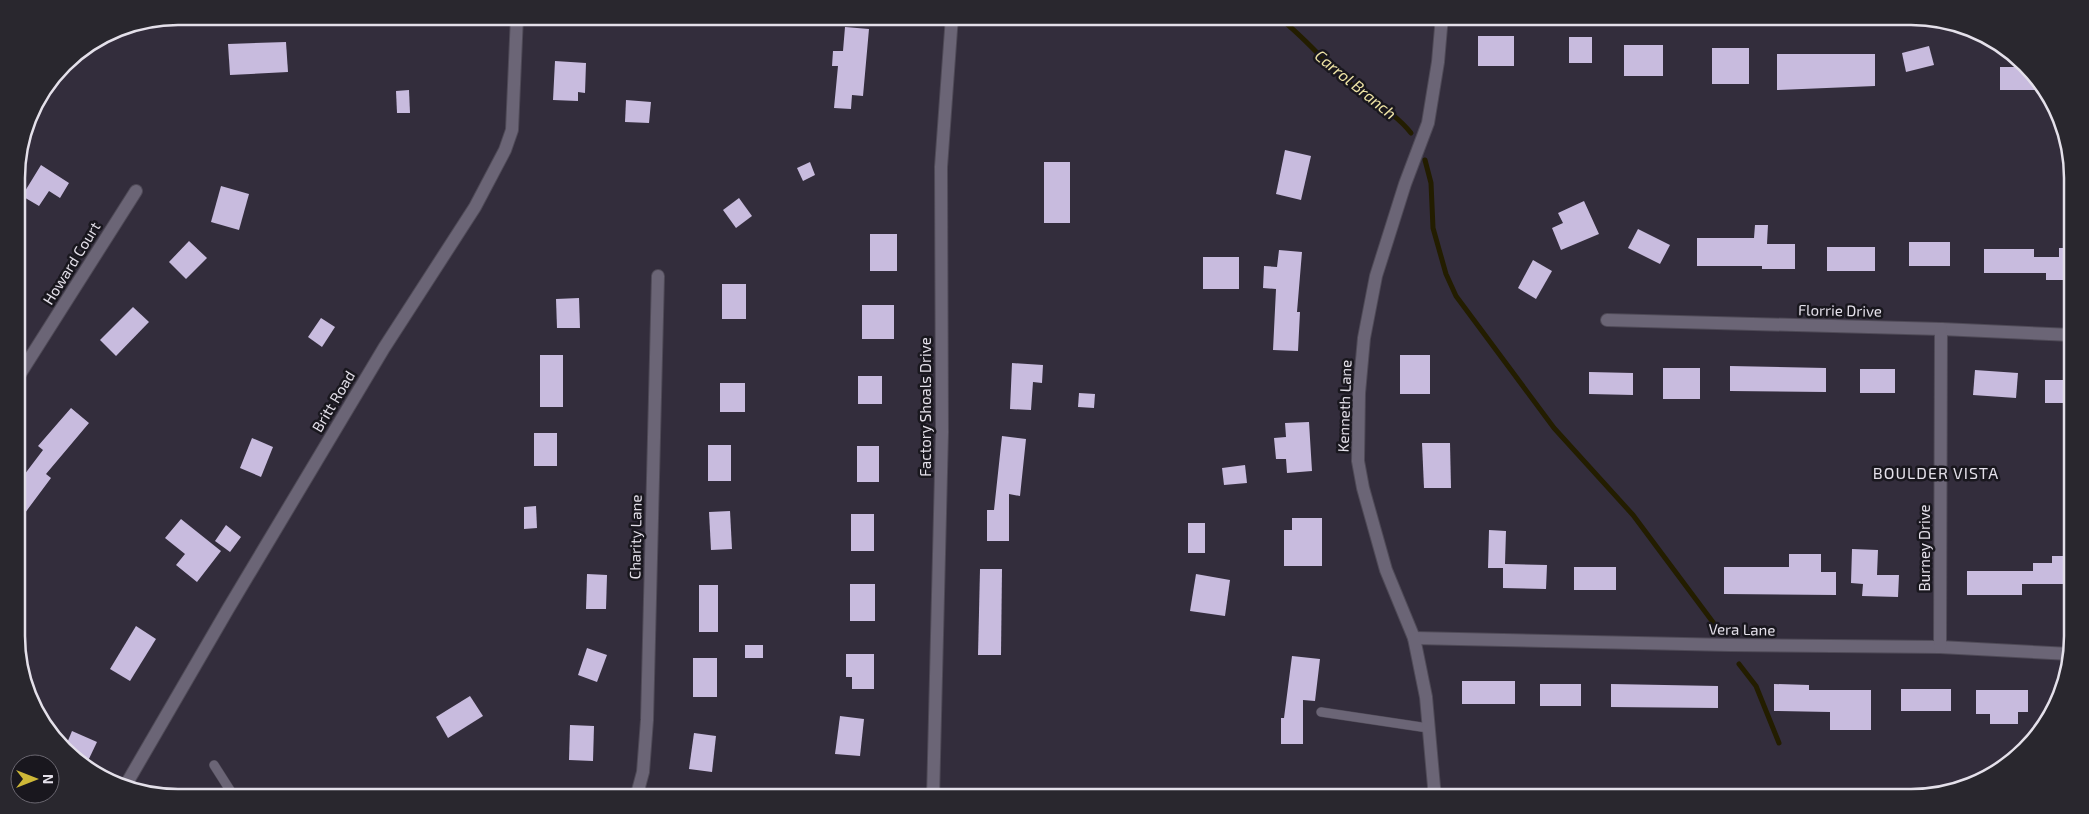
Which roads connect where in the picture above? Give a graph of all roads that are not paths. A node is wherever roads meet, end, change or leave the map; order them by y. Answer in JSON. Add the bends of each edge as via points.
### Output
{"nodes":[{"id":1,"x":517,"y":25,"type":"edge"},
{"id":2,"x":951,"y":25,"type":"edge"},
{"id":3,"x":1441,"y":25,"type":"edge"},
{"id":4,"x":136,"y":191,"type":"dead end"},
{"id":5,"x":658,"y":276,"type":"dead end"},
{"id":6,"x":1607,"y":320,"type":"dead end"},
{"id":7,"x":1941,"y":329,"type":"junction"},
{"id":8,"x":2064,"y":335,"type":"edge"},
{"id":9,"x":25,"y":366,"type":"edge"},
{"id":10,"x":1414,"y":638,"type":"junction"},
{"id":11,"x":1940,"y":647,"type":"junction"},
{"id":12,"x":2063,"y":654,"type":"edge"},
{"id":13,"x":1320,"y":712,"type":"dead end"},
{"id":14,"x":1428,"y":728,"type":"junction"},
{"id":15,"x":214,"y":764,"type":"dead end"},
{"id":16,"x":128,"y":781,"type":"edge"},
{"id":17,"x":229,"y":789,"type":"edge"},
{"id":18,"x":638,"y":789,"type":"edge"},
{"id":19,"x":933,"y":789,"type":"edge"},
{"id":20,"x":1434,"y":789,"type":"edge"}],
"edges":[{"from":1,"to":16,"type":"street","name":"Britt Road","via":[[512,130],[505,150],[475,207],[384,348]]},
{"from":2,"to":19,"type":"street","name":"Factory Shoals Drive","via":[[941,167],[942,432]]},
{"from":3,"to":10,"type":"street","name":"Kenneth Lane","via":[[1428,123],[1376,276],[1364,338],[1359,393],[1358,461],[1363,488],[1386,570]]},
{"from":4,"to":9,"type":"street","name":"Howard Court"},
{"from":5,"to":18,"type":"street","name":"Charity Lane","via":[[647,720]]},
{"from":6,"to":7,"type":"street","name":"Florrie Drive"},
{"from":7,"to":8,"type":"street","name":"Florrie Drive"},
{"from":7,"to":11,"type":"street","name":"Burney Drive"},
{"from":10,"to":11,"type":"street","name":"Vera Lane"},
{"from":10,"to":14,"type":"street","name":"Kenneth Lane","via":[[1426,697]]},
{"from":11,"to":12,"type":"street","name":"Vera Lane"},
{"from":13,"to":14,"type":"lane"},
{"from":14,"to":20,"type":"street","name":"Kenneth Lane"},
{"from":15,"to":17,"type":"lane"}]}
